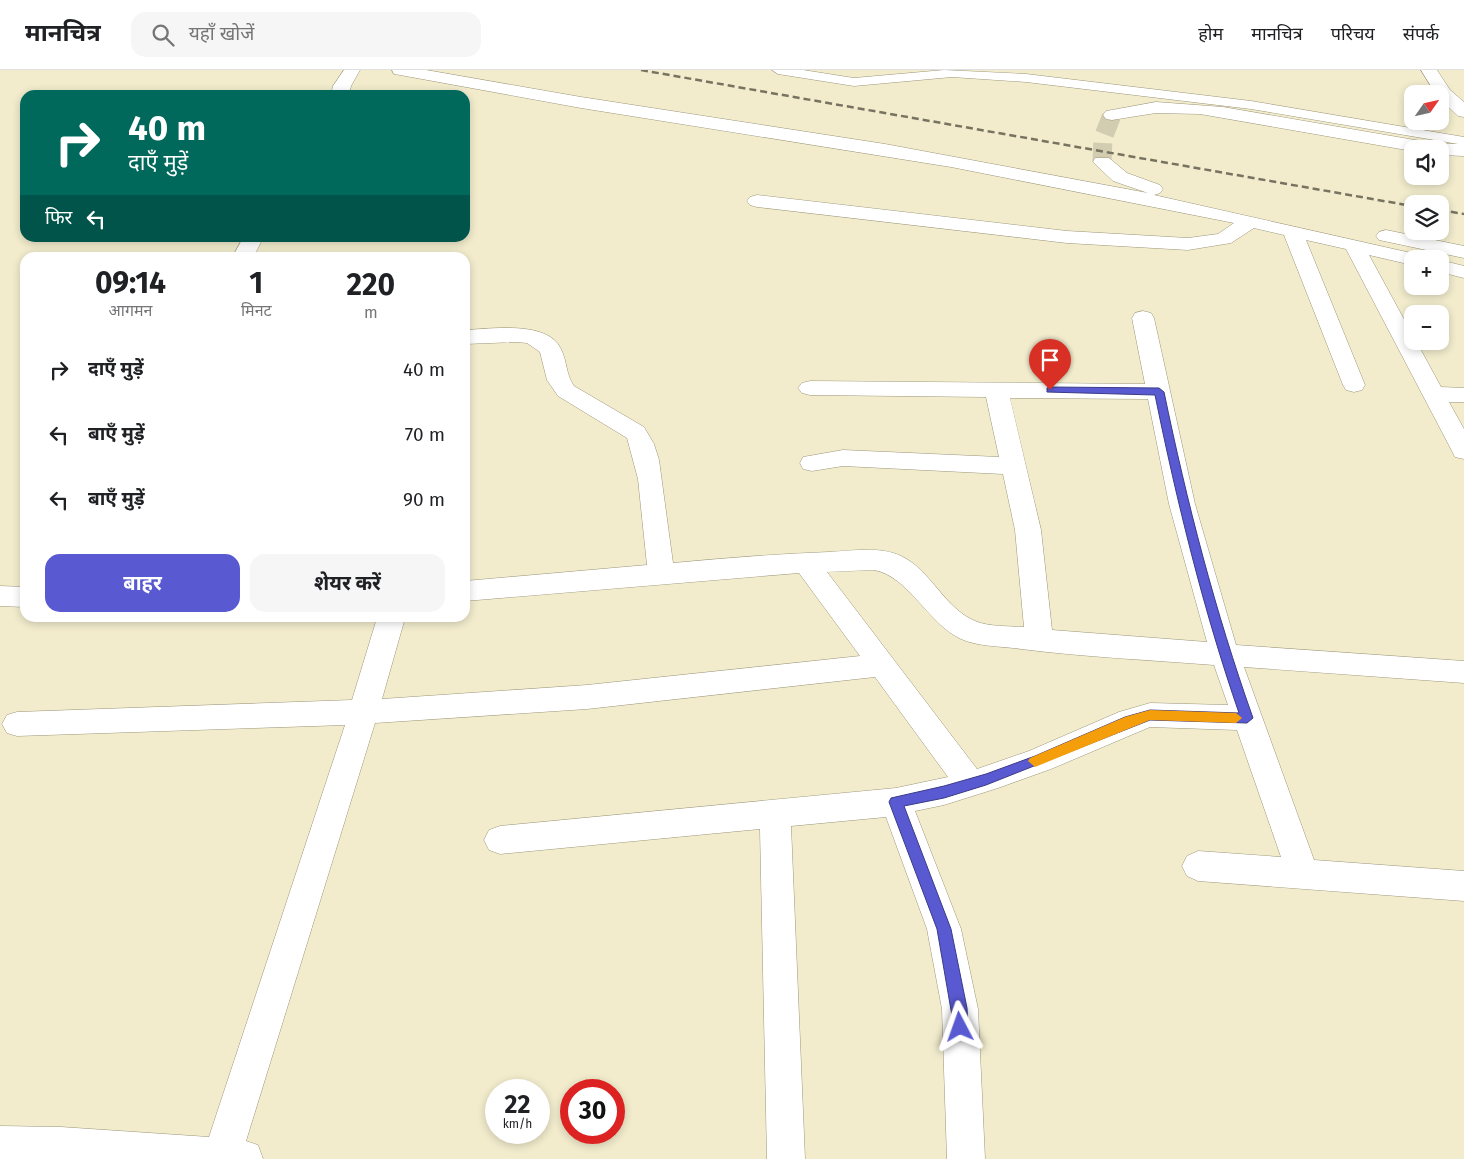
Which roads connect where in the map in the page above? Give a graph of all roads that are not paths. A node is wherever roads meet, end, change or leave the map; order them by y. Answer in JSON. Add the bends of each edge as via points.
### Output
{"nodes":[{"id":1,"x":352,"y":70,"type":"edge"},
{"id":2,"x":400,"y":70,"type":"edge"},
{"id":3,"x":778,"y":70,"type":"edge"},
{"id":4,"x":1429,"y":70,"type":"edge"},
{"id":5,"x":884,"y":76,"type":"edge"},
{"id":6,"x":341,"y":90,"type":"edge"},
{"id":7,"x":1464,"y":112,"type":"edge"},
{"id":8,"x":1112,"y":115,"type":"dead end"},
{"id":9,"x":1464,"y":141,"type":"edge"},
{"id":10,"x":1404,"y":143,"type":"edge"},
{"id":11,"x":1449,"y":149,"type":"edge"},
{"id":12,"x":1464,"y":150,"type":"edge"},
{"id":13,"x":1102,"y":162,"type":"dead end"},
{"id":14,"x":757,"y":201,"type":"dead end"},
{"id":15,"x":1250,"y":222,"type":"junction"},
{"id":16,"x":1293,"y":232,"type":"junction"},
{"id":17,"x":1354,"y":245,"type":"junction"},
{"id":18,"x":1464,"y":252,"type":"edge"},
{"id":19,"x":1404,"y":257,"type":"edge"},
{"id":20,"x":1449,"y":268,"type":"edge"},
{"id":21,"x":1464,"y":272,"type":"edge"},
{"id":22,"x":1144,"y":318,"type":"dead end"},
{"id":23,"x":470,"y":337,"type":"edge"},
{"id":24,"x":1354,"y":385,"type":"dead end"},
{"id":25,"x":810,"y":388,"type":"dead end"},
{"id":26,"x":996,"y":389,"type":"junction"},
{"id":27,"x":1159,"y":392,"type":"junction"},
{"id":28,"x":1434,"y":394,"type":"junction"},
{"id":29,"x":1464,"y":395,"type":"edge"},
{"id":30,"x":1464,"y":451,"type":"edge"},
{"id":31,"x":812,"y":462,"type":"dead end"},
{"id":32,"x":1014,"y":466,"type":"junction"},
{"id":33,"x":806,"y":563,"type":"junction"},
{"id":34,"x":661,"y":574,"type":"junction"},
{"id":35,"x":470,"y":591,"type":"edge"},
{"id":36,"x":0,"y":596,"type":"edge"},
{"id":37,"x":20,"y":597,"type":"edge"},
{"id":38,"x":390,"y":622,"type":"edge"},
{"id":39,"x":1039,"y":640,"type":"junction"},
{"id":40,"x":1225,"y":655,"type":"junction"},
{"id":41,"x":882,"y":665,"type":"junction"},
{"id":42,"x":1464,"y":672,"type":"edge"},
{"id":43,"x":364,"y":712,"type":"junction"},
{"id":44,"x":1247,"y":718,"type":"junction"},
{"id":45,"x":18,"y":724,"type":"dead end"},
{"id":46,"x":971,"y":784,"type":"junction"},
{"id":47,"x":896,"y":802,"type":"junction"},
{"id":48,"x":775,"y":812,"type":"junction"},
{"id":49,"x":500,"y":840,"type":"dead end"},
{"id":50,"x":1198,"y":866,"type":"dead end"},
{"id":51,"x":1303,"y":874,"type":"junction"},
{"id":52,"x":1464,"y":886,"type":"edge"},
{"id":53,"x":0,"y":1145,"type":"edge"},
{"id":54,"x":233,"y":1158,"type":"edge"},
{"id":55,"x":786,"y":1159,"type":"edge"},
{"id":56,"x":966,"y":1159,"type":"edge"}],
"edges":[{"from":1,"to":6,"type":"street"},
{"from":2,"to":15,"type":"street","via":[[609,109],[885,150]]},
{"from":3,"to":5,"type":"lane","via":[[854,82]]},
{"from":4,"to":7,"type":"street","via":[[1444,93]]},
{"from":5,"to":9,"type":"lane","via":[[952,73],[1026,78],[1251,105]]},
{"from":8,"to":10,"type":"street","via":[[1133,108],[1157,106],[1199,109]]},
{"from":11,"to":12,"type":"street"},
{"from":13,"to":18,"type":"street","via":[[1120,177],[1161,191]]},
{"from":14,"to":15,"type":"street","via":[[1067,237],[1188,244],[1224,239]]},
{"from":15,"to":16,"type":"street"},
{"from":16,"to":17,"type":"street"},
{"from":16,"to":24,"type":"street"},
{"from":17,"to":19,"type":"street"},
{"from":17,"to":28,"type":"street"},
{"from":20,"to":21,"type":"street"},
{"from":22,"to":27,"type":"street"},
{"from":23,"to":34,"type":"street","via":[[533,336],[550,350],[558,380],[566,392],[636,433],[643,442],[648,461]]},
{"from":25,"to":26,"type":"street"},
{"from":26,"to":27,"type":"street"},
{"from":26,"to":32,"type":"street"},
{"from":27,"to":40,"type":"street","via":[[1182,504]]},
{"from":28,"to":29,"type":"street"},
{"from":28,"to":30,"type":"street"},
{"from":31,"to":32,"type":"street","via":[[843,458]]},
{"from":32,"to":39,"type":"street","via":[[1028,530]]},
{"from":33,"to":34,"type":"street"},
{"from":33,"to":39,"type":"street","via":[[874,560],[892,563],[907,574],[953,622],[966,629],[988,635]]},
{"from":33,"to":41,"type":"street"},
{"from":34,"to":35,"type":"street"},
{"from":36,"to":37,"type":"street"},
{"from":38,"to":43,"type":"street"},
{"from":39,"to":40,"type":"street"},
{"from":40,"to":42,"type":"street"},
{"from":40,"to":44,"type":"street"},
{"from":41,"to":43,"type":"street","via":[[587,697]]},
{"from":41,"to":46,"type":"street"},
{"from":43,"to":45,"type":"street"},
{"from":43,"to":54,"type":"street"},
{"from":44,"to":46,"type":"street","via":[[1150,715]]},
{"from":44,"to":51,"type":"street"},
{"from":46,"to":47,"type":"street"},
{"from":47,"to":48,"type":"street"},
{"from":47,"to":56,"type":"street","via":[[944,929],[960,1008]]},
{"from":48,"to":49,"type":"street"},
{"from":48,"to":55,"type":"street"},
{"from":50,"to":51,"type":"street"},
{"from":51,"to":52,"type":"street"},
{"from":53,"to":54,"type":"street"}]}
